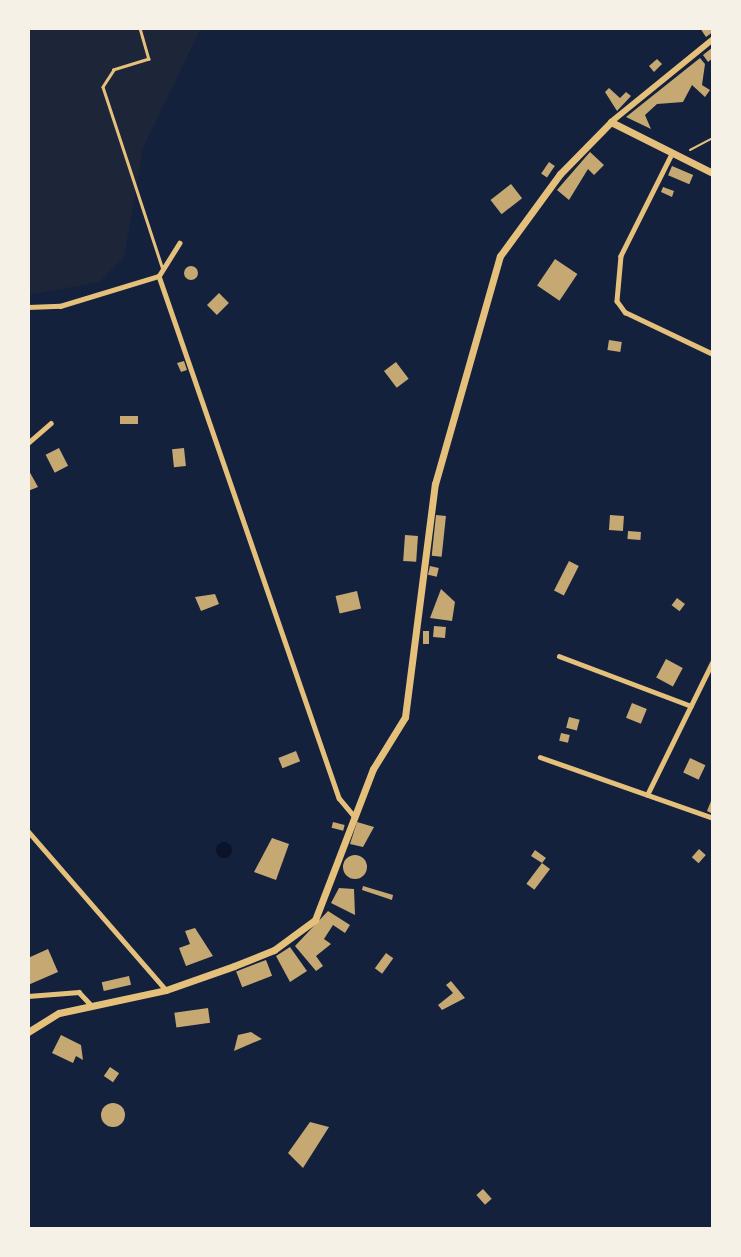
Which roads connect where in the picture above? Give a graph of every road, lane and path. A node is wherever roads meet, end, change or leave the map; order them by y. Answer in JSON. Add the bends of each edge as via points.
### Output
{"nodes":[{"id":1,"x":140,"y":28,"type":"edge"},
{"id":2,"x":713,"y":39,"type":"edge"},
{"id":3,"x":611,"y":122,"type":"junction"},
{"id":4,"x":713,"y":138,"type":"edge"},
{"id":5,"x":672,"y":154,"type":"junction"},
{"id":6,"x":682,"y":159,"type":"junction"},
{"id":7,"x":713,"y":173,"type":"edge"},
{"id":8,"x":180,"y":243,"type":"dead end"},
{"id":9,"x":163,"y":269,"type":"junction"},
{"id":10,"x":159,"y":276,"type":"junction"},
{"id":11,"x":28,"y":306,"type":"edge"},
{"id":12,"x":713,"y":354,"type":"edge"},
{"id":13,"x":51,"y":423,"type":"dead end"},
{"id":14,"x":28,"y":443,"type":"edge"},
{"id":15,"x":559,"y":656,"type":"dead end"},
{"id":16,"x":713,"y":661,"type":"edge"},
{"id":17,"x":691,"y":706,"type":"junction"},
{"id":18,"x":540,"y":757,"type":"dead end"},
{"id":19,"x":647,"y":795,"type":"junction"},
{"id":20,"x":354,"y":816,"type":"junction"},
{"id":21,"x":713,"y":818,"type":"edge"},
{"id":22,"x":28,"y":831,"type":"edge"},
{"id":23,"x":166,"y":990,"type":"junction"},
{"id":24,"x":28,"y":996,"type":"edge"},
{"id":25,"x":92,"y":1006,"type":"junction"},
{"id":26,"x":28,"y":1032,"type":"edge"}],
"edges":[{"from":1,"to":9,"type":"lane","via":[[149,59],[114,70],[103,86]]},
{"from":2,"to":3,"type":"street"},
{"from":3,"to":5,"type":"main road"},
{"from":3,"to":20,"type":"main road","via":[[560,174],[500,256],[435,484],[405,717]]},
{"from":4,"to":6,"type":"path"},
{"from":5,"to":6,"type":"main road"},
{"from":5,"to":12,"type":"street","via":[[621,256],[617,301],[625,312]]},
{"from":6,"to":7,"type":"main road"},
{"from":8,"to":9,"type":"street"},
{"from":9,"to":10,"type":"street"},
{"from":10,"to":11,"type":"street","via":[[60,306]]},
{"from":10,"to":20,"type":"street","via":[[339,798]]},
{"from":13,"to":14,"type":"street"},
{"from":15,"to":17,"type":"street"},
{"from":16,"to":17,"type":"street"},
{"from":17,"to":19,"type":"street"},
{"from":18,"to":19,"type":"street"},
{"from":19,"to":21,"type":"street"},
{"from":20,"to":23,"type":"main road","via":[[315,920],[274,950]]},
{"from":22,"to":23,"type":"street"},
{"from":23,"to":25,"type":"main road"},
{"from":24,"to":25,"type":"street","via":[[79,992]]},
{"from":25,"to":26,"type":"main road","via":[[59,1013]]}]}
